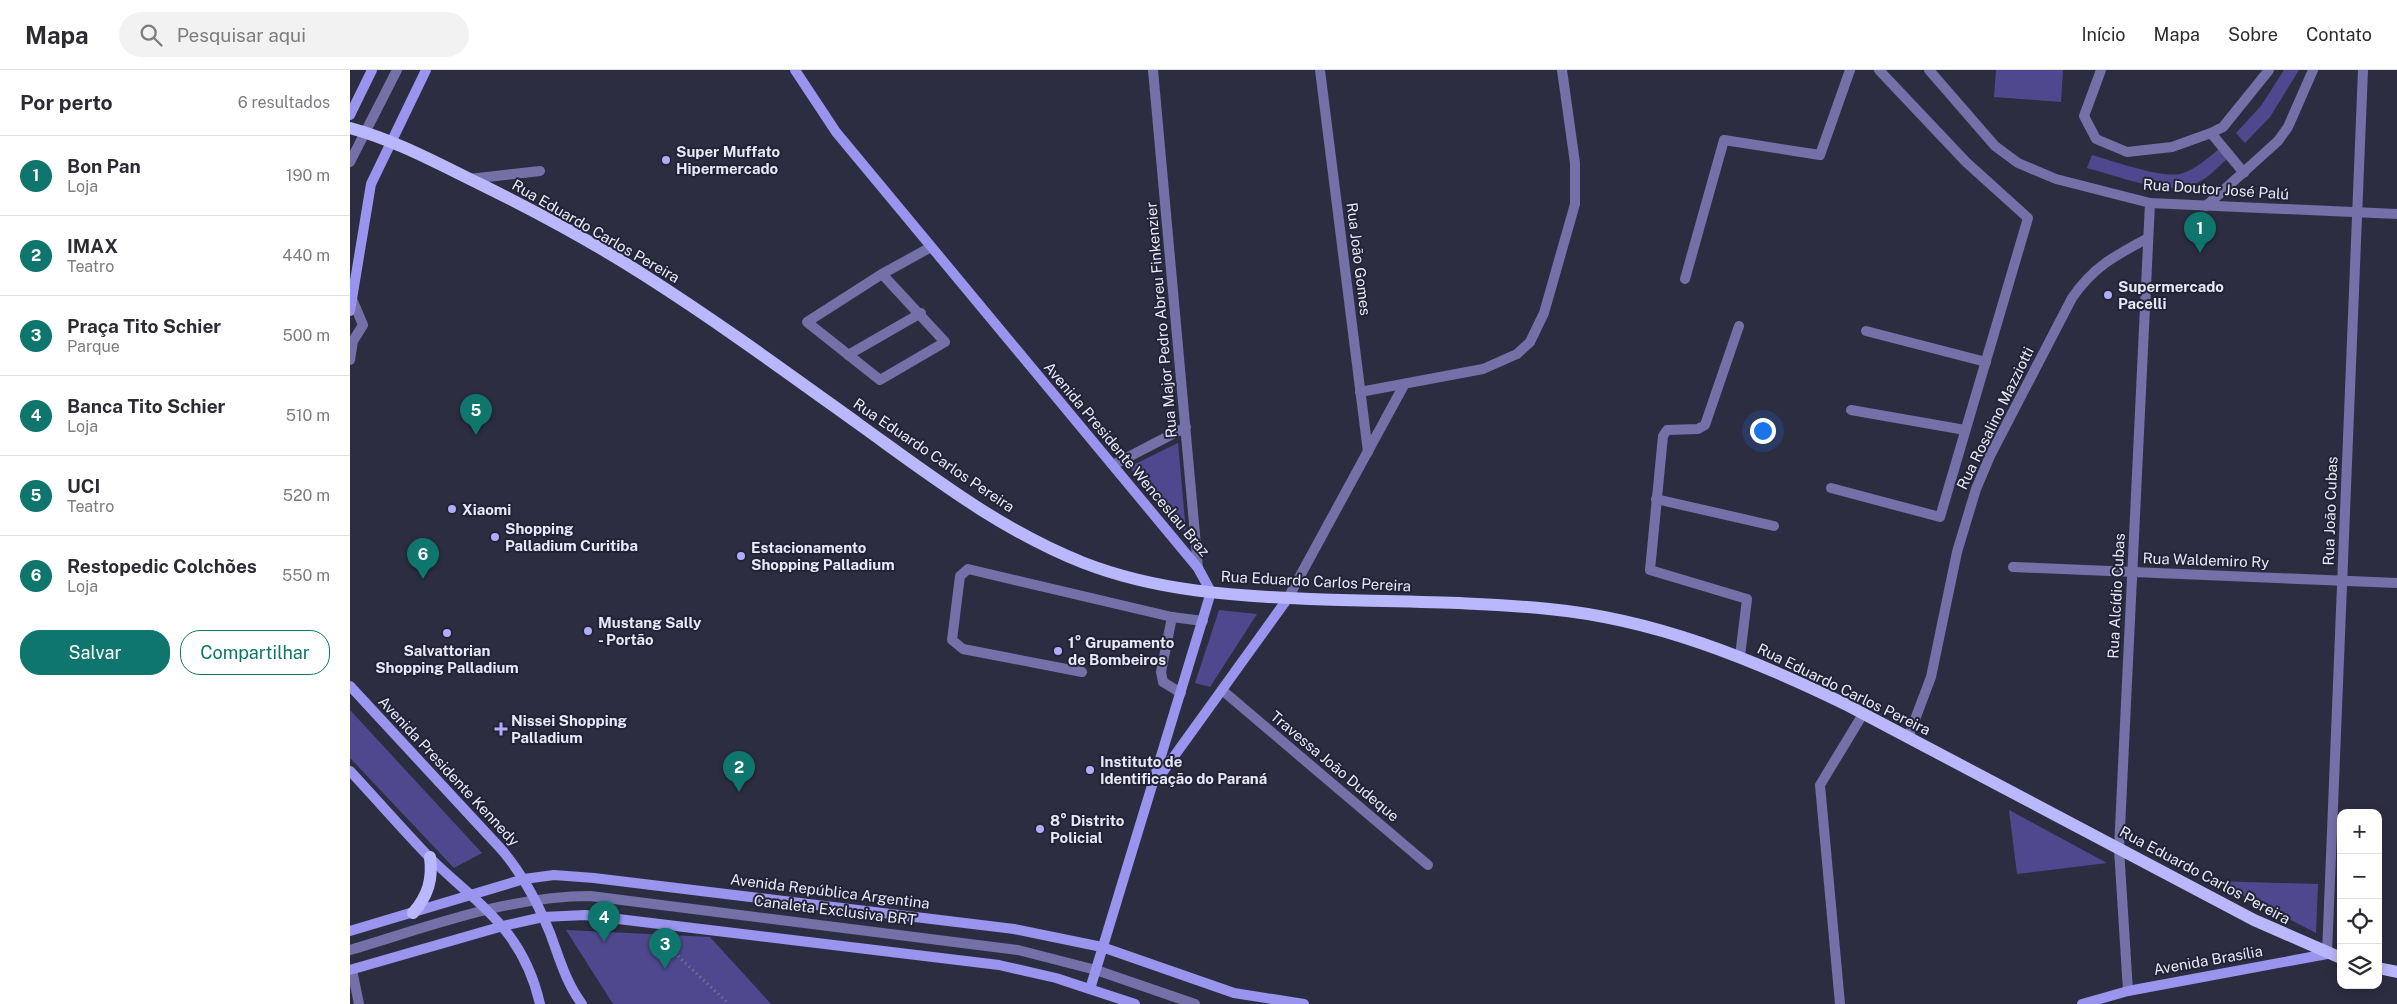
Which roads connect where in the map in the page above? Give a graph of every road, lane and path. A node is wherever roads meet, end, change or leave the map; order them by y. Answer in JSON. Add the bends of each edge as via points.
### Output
{"nodes":[{"id":1,"x":372,"y":70,"type":"edge"},
{"id":2,"x":396,"y":70,"type":"edge"},
{"id":3,"x":426,"y":70,"type":"edge"},
{"id":4,"x":795,"y":70,"type":"edge"},
{"id":5,"x":1153,"y":70,"type":"edge"},
{"id":6,"x":1320,"y":70,"type":"edge"},
{"id":7,"x":1562,"y":70,"type":"edge"},
{"id":8,"x":1850,"y":70,"type":"edge"},
{"id":9,"x":1879,"y":70,"type":"edge"},
{"id":10,"x":1930,"y":70,"type":"edge"},
{"id":11,"x":2100,"y":70,"type":"edge"},
{"id":12,"x":2269,"y":70,"type":"edge"},
{"id":13,"x":2313,"y":70,"type":"edge"},
{"id":14,"x":2363,"y":70,"type":"edge"},
{"id":15,"x":350,"y":115,"type":"edge"},
{"id":16,"x":350,"y":128,"type":"edge"},
{"id":17,"x":366,"y":133,"type":"junction"},
{"id":18,"x":2211,"y":133,"type":"junction"},
{"id":19,"x":392,"y":142,"type":"junction"},
{"id":20,"x":350,"y":162,"type":"edge"},
{"id":21,"x":540,"y":170,"type":"dead end"},
{"id":22,"x":2244,"y":173,"type":"junction"},
{"id":23,"x":469,"y":179,"type":"junction"},
{"id":24,"x":2150,"y":203,"type":"junction"},
{"id":25,"x":2206,"y":206,"type":"junction"},
{"id":26,"x":2357,"y":212,"type":"junction"},
{"id":27,"x":2397,"y":214,"type":"edge"},
{"id":28,"x":2148,"y":238,"type":"junction"},
{"id":29,"x":931,"y":247,"type":"junction"},
{"id":30,"x":882,"y":274,"type":"junction"},
{"id":31,"x":1685,"y":279,"type":"dead end"},
{"id":32,"x":352,"y":299,"type":"junction"},
{"id":33,"x":350,"y":311,"type":"edge"},
{"id":34,"x":921,"y":313,"type":"junction"},
{"id":35,"x":1739,"y":326,"type":"dead end"},
{"id":36,"x":1866,"y":330,"type":"dead end"},
{"id":37,"x":848,"y":355,"type":"junction"},
{"id":38,"x":350,"y":360,"type":"edge"},
{"id":39,"x":1986,"y":362,"type":"junction"},
{"id":40,"x":1404,"y":385,"type":"junction"},
{"id":41,"x":1360,"y":392,"type":"junction"},
{"id":42,"x":1851,"y":410,"type":"dead end"},
{"id":43,"x":1186,"y":427,"type":"junction"},
{"id":44,"x":1966,"y":430,"type":"junction"},
{"id":45,"x":1368,"y":452,"type":"junction"},
{"id":46,"x":1113,"y":465,"type":"junction"},
{"id":47,"x":1831,"y":488,"type":"dead end"},
{"id":48,"x":1656,"y":498,"type":"junction"},
{"id":49,"x":1774,"y":526,"type":"dead end"},
{"id":50,"x":2013,"y":567,"type":"dead end"},
{"id":51,"x":1198,"y":568,"type":"junction"},
{"id":52,"x":2132,"y":572,"type":"junction"},
{"id":53,"x":2342,"y":581,"type":"junction"},
{"id":54,"x":2397,"y":583,"type":"edge"},
{"id":55,"x":1211,"y":592,"type":"junction"},
{"id":56,"x":1288,"y":598,"type":"junction"},
{"id":57,"x":1172,"y":617,"type":"junction"},
{"id":58,"x":1203,"y":621,"type":"junction"},
{"id":59,"x":1740,"y":656,"type":"junction"},
{"id":60,"x":1082,"y":672,"type":"dead end"},
{"id":61,"x":350,"y":686,"type":"edge"},
{"id":62,"x":1222,"y":690,"type":"junction"},
{"id":63,"x":1181,"y":693,"type":"junction"},
{"id":64,"x":1863,"y":714,"type":"junction"},
{"id":65,"x":1908,"y":738,"type":"junction"},
{"id":66,"x":350,"y":771,"type":"edge"},
{"id":67,"x":1152,"y":787,"type":"junction"},
{"id":68,"x":2119,"y":848,"type":"junction"},
{"id":69,"x":430,"y":857,"type":"junction"},
{"id":70,"x":1428,"y":865,"type":"dead end"},
{"id":71,"x":524,"y":879,"type":"junction"},
{"id":72,"x":472,"y":896,"type":"junction"},
{"id":73,"x":535,"y":900,"type":"junction"},
{"id":74,"x":487,"y":910,"type":"junction"},
{"id":75,"x":413,"y":913,"type":"junction"},
{"id":76,"x":543,"y":916,"type":"junction"},
{"id":77,"x":650,"y":923,"type":"junction"},
{"id":78,"x":503,"y":926,"type":"junction"},
{"id":79,"x":350,"y":931,"type":"edge"},
{"id":80,"x":1102,"y":948,"type":"junction"},
{"id":81,"x":350,"y":950,"type":"edge"},
{"id":82,"x":2328,"y":954,"type":"junction"},
{"id":83,"x":2337,"y":957,"type":"edge"},
{"id":84,"x":2382,"y":969,"type":"edge"},
{"id":85,"x":351,"y":970,"type":"edge"},
{"id":86,"x":1096,"y":970,"type":"junction"},
{"id":87,"x":2397,"y":972,"type":"edge"},
{"id":88,"x":1090,"y":989,"type":"junction"},
{"id":89,"x":2128,"y":991,"type":"junction"},
{"id":90,"x":359,"y":1004,"type":"edge"},
{"id":91,"x":540,"y":1004,"type":"edge"},
{"id":92,"x":582,"y":1004,"type":"edge"},
{"id":93,"x":729,"y":1004,"type":"edge"},
{"id":94,"x":1135,"y":1004,"type":"edge"},
{"id":95,"x":1195,"y":1004,"type":"edge"},
{"id":96,"x":1304,"y":1004,"type":"edge"},
{"id":97,"x":1840,"y":1004,"type":"edge"},
{"id":98,"x":2082,"y":1004,"type":"edge"}],
"edges":[{"from":1,"to":15,"type":"street"},
{"from":2,"to":17,"type":"street"},
{"from":3,"to":19,"type":"street"},
{"from":4,"to":29,"type":"street","name":"Avenida Presidente Wenceslau Braz","via":[[836,132]]},
{"from":5,"to":43,"type":"street","name":"Rua Major Pedro Abreu Finkenzier"},
{"from":6,"to":41,"type":"street","name":"Rua João Gomes"},
{"from":7,"to":40,"type":"street","via":[[1574,163],[1575,204],[1540,324],[1523,348],[1501,363]]},
{"from":8,"to":31,"type":"street","via":[[1820,155],[1724,140]]},
{"from":9,"to":39,"type":"street","via":[[1966,162],[2028,218]]},
{"from":10,"to":24,"type":"street","name":"Rua Doutor José Palú","via":[[1995,146],[2018,163],[2056,179]]},
{"from":11,"to":18,"type":"street","via":[[2084,116],[2096,139],[2127,152],[2172,147]]},
{"from":12,"to":18,"type":"street","via":[[2223,127]]},
{"from":13,"to":22,"type":"street","via":[[2288,127]]},
{"from":14,"to":26,"type":"street","name":"Rua João Cubas"},
{"from":16,"to":17,"type":"main road","name":"Rua Eduardo Carlos Pereira"},
{"from":17,"to":19,"type":"main road","name":"Rua Eduardo Carlos Pereira"},
{"from":17,"to":20,"type":"street"},
{"from":18,"to":22,"type":"street"},
{"from":19,"to":23,"type":"main road","name":"Rua Eduardo Carlos Pereira"},
{"from":19,"to":32,"type":"street","via":[[371,184]]},
{"from":21,"to":23,"type":"street"},
{"from":22,"to":25,"type":"street"},
{"from":23,"to":55,"type":"main road","name":"Rua Eduardo Carlos Pereira","via":[[553,221],[642,273],[942,483],[1012,527],[1058,552],[1116,574]]},
{"from":24,"to":25,"type":"street","name":"Rua Doutor José Palú"},
{"from":24,"to":28,"type":"street","name":"Rua Alcídio Cubas"},
{"from":25,"to":26,"type":"street","name":"Rua Doutor José Palú"},
{"from":26,"to":27,"type":"street","name":"Rua Doutor José Palú"},
{"from":26,"to":53,"type":"street","name":"Rua João Cubas"},
{"from":28,"to":52,"type":"street","name":"Rua Alcídio Cubas"},
{"from":28,"to":65,"type":"street","name":"Rua Rosalino Mazziotti","via":[[2108,260],[2082,283],[1990,456],[1968,512],[1931,678]]},
{"from":29,"to":30,"type":"street"},
{"from":29,"to":46,"type":"street","name":"Avenida Presidente Wenceslau Braz"},
{"from":30,"to":34,"type":"street"},
{"from":30,"to":37,"type":"street","via":[[807,322]]},
{"from":32,"to":33,"type":"street"},
{"from":32,"to":38,"type":"street","via":[[363,325],[353,341]]},
{"from":34,"to":37,"type":"street"},
{"from":34,"to":37,"type":"street","via":[[945,342],[880,380]]},
{"from":35,"to":48,"type":"street","via":[[1704,425],[1698,429],[1667,430],[1663,436]]},
{"from":36,"to":39,"type":"street"},
{"from":39,"to":44,"type":"street"},
{"from":40,"to":41,"type":"street"},
{"from":40,"to":45,"type":"street"},
{"from":41,"to":45,"type":"street","name":"Rua João Gomes"},
{"from":42,"to":44,"type":"street"},
{"from":43,"to":46,"type":"street"},
{"from":43,"to":51,"type":"street","name":"Rua Major Pedro Abreu Finkenzier"},
{"from":44,"to":47,"type":"street","via":[[1940,517]]},
{"from":45,"to":56,"type":"street"},
{"from":46,"to":51,"type":"street","name":"Avenida Presidente Wenceslau Braz"},
{"from":48,"to":49,"type":"street"},
{"from":48,"to":59,"type":"street","via":[[1650,570],[1747,599]]},
{"from":50,"to":52,"type":"street","name":"Rua Waldemiro Ry"},
{"from":51,"to":55,"type":"street","name":"Avenida Presidente Wenceslau Braz"},
{"from":52,"to":53,"type":"street","name":"Rua Waldemiro Ry"},
{"from":52,"to":68,"type":"street","name":"Rua Alcídio Cubas"},
{"from":53,"to":54,"type":"street","name":"Rua Waldemiro Ry"},
{"from":53,"to":82,"type":"street","name":"Rua João Cubas"},
{"from":55,"to":56,"type":"main road","name":"Rua Eduardo Carlos Pereira"},
{"from":55,"to":58,"type":"street"},
{"from":56,"to":59,"type":"main road","name":"Rua Eduardo Carlos Pereira","via":[[1520,607],[1585,613],[1660,629]]},
{"from":56,"to":62,"type":"street"},
{"from":57,"to":58,"type":"street"},
{"from":57,"to":60,"type":"street","via":[[968,569],[960,576],[952,640],[962,649]]},
{"from":57,"to":63,"type":"street","via":[[1161,672],[1163,682]]},
{"from":58,"to":63,"type":"street"},
{"from":59,"to":64,"type":"main road","name":"Rua Eduardo Carlos Pereira"},
{"from":61,"to":71,"type":"street","name":"Avenida Presidente Kennedy","via":[[502,850]]},
{"from":62,"to":67,"type":"street"},
{"from":62,"to":70,"type":"street","name":"Travessa João Dudeque"},
{"from":63,"to":67,"type":"street"},
{"from":64,"to":65,"type":"main road","name":"Rua Eduardo Carlos Pereira"},
{"from":64,"to":97,"type":"street","via":[[1820,785]]},
{"from":65,"to":68,"type":"main road","name":"Rua Eduardo Carlos Pereira"},
{"from":66,"to":69,"type":"street"},
{"from":67,"to":80,"type":"street"},
{"from":68,"to":82,"type":"main road","name":"Rua Eduardo Carlos Pereira","via":[[2254,920]]},
{"from":68,"to":89,"type":"street","name":"Rua Alcídio Cubas"},
{"from":69,"to":72,"type":"street"},
{"from":69,"to":75,"type":"main road","via":[[430,886]]},
{"from":71,"to":72,"type":"street","name":"Avenida República Argentina"},
{"from":71,"to":73,"type":"street","name":"Avenida Presidente Kennedy"},
{"from":71,"to":80,"type":"street","name":"Avenida República Argentina","via":[[554,875],[594,878],[852,908],[1014,928]]},
{"from":72,"to":74,"type":"street"},
{"from":72,"to":75,"type":"street","name":"Avenida República Argentina"},
{"from":73,"to":74,"type":"street","name":"Canaleta Exclusiva BRT"},
{"from":73,"to":76,"type":"street","name":"Avenida Presidente Kennedy"},
{"from":73,"to":86,"type":"street","name":"Canaleta Exclusiva BRT","via":[[563,896],[618,898],[982,944]]},
{"from":74,"to":78,"type":"street"},
{"from":74,"to":81,"type":"street","name":"Canaleta Exclusiva BRT"},
{"from":75,"to":79,"type":"street","name":"Avenida República Argentina"},
{"from":76,"to":77,"type":"street","via":[[585,915]]},
{"from":76,"to":78,"type":"street"},
{"from":76,"to":92,"type":"street","name":"Avenida Presidente Kennedy","via":[[569,984]]},
{"from":77,"to":88,"type":"street","via":[[999,965]]},
{"from":77,"to":93,"type":"path","via":[[680,958]]},
{"from":78,"to":85,"type":"street"},
{"from":78,"to":91,"type":"street","via":[[528,966]]},
{"from":80,"to":86,"type":"street"},
{"from":80,"to":96,"type":"street","name":"Avenida República Argentina","via":[[1219,990]]},
{"from":82,"to":83,"type":"main road","name":"Avenida Brasília"},
{"from":82,"to":89,"type":"street","name":"Avenida Brasília"},
{"from":84,"to":87,"type":"main road"},
{"from":85,"to":90,"type":"street"},
{"from":86,"to":88,"type":"street"},
{"from":86,"to":95,"type":"street","name":"Canaleta Exclusiva BRT"},
{"from":88,"to":94,"type":"street"},
{"from":89,"to":98,"type":"street","name":"Avenida Brasília"}]}
